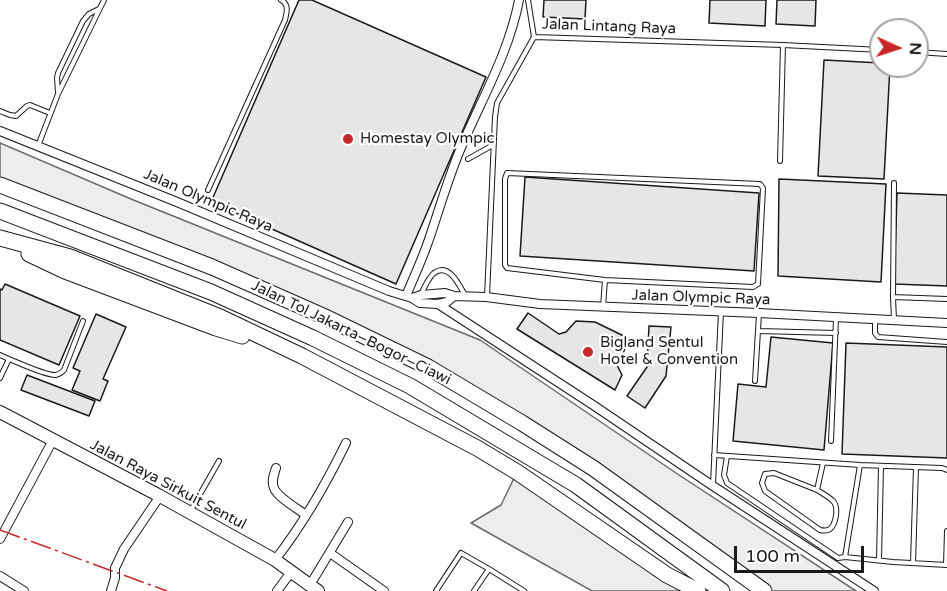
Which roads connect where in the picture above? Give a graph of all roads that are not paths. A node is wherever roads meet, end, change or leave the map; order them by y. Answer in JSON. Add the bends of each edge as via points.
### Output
{"nodes":[{"id":1,"x":104,"y":0,"type":"edge"},
{"id":2,"x":281,"y":0,"type":"edge"},
{"id":3,"x":519,"y":0,"type":"edge"},
{"id":4,"x":528,"y":0,"type":"edge"},
{"id":5,"x":100,"y":8,"type":"junction"},
{"id":6,"x":534,"y":37,"type":"junction"},
{"id":7,"x":783,"y":45,"type":"junction"},
{"id":8,"x":869,"y":49,"type":"edge"},
{"id":9,"x":929,"y":53,"type":"edge"},
{"id":10,"x":947,"y":54,"type":"edge"},
{"id":11,"x":58,"y":94,"type":"junction"},
{"id":12,"x":0,"y":111,"type":"edge"},
{"id":13,"x":50,"y":113,"type":"junction"},
{"id":14,"x":0,"y":131,"type":"edge"},
{"id":15,"x":494,"y":144,"type":"junction"},
{"id":16,"x":38,"y":146,"type":"junction"},
{"id":17,"x":468,"y":159,"type":"dead end"},
{"id":18,"x":780,"y":161,"type":"dead end"},
{"id":19,"x":894,"y":183,"type":"dead end"},
{"id":20,"x":0,"y":185,"type":"edge"},
{"id":21,"x":208,"y":190,"type":"dead end"},
{"id":22,"x":0,"y":211,"type":"edge"},
{"id":23,"x":0,"y":239,"type":"edge"},
{"id":24,"x":604,"y":280,"type":"junction"},
{"id":25,"x":465,"y":295,"type":"junction"},
{"id":26,"x":454,"y":296,"type":"junction"},
{"id":27,"x":409,"y":297,"type":"junction"},
{"id":28,"x":486,"y":297,"type":"junction"},
{"id":29,"x":893,"y":297,"type":"junction"},
{"id":30,"x":421,"y":299,"type":"junction"},
{"id":31,"x":947,"y":299,"type":"edge"},
{"id":32,"x":438,"y":304,"type":"junction"},
{"id":33,"x":603,"y":307,"type":"junction"},
{"id":34,"x":721,"y":311,"type":"junction"},
{"id":35,"x":759,"y":313,"type":"junction"},
{"id":36,"x":836,"y":317,"type":"junction"},
{"id":37,"x":875,"y":318,"type":"junction"},
{"id":38,"x":894,"y":320,"type":"junction"},
{"id":39,"x":83,"y":321,"type":"dead end"},
{"id":40,"x":947,"y":323,"type":"edge"},
{"id":41,"x":758,"y":331,"type":"junction"},
{"id":42,"x":836,"y":333,"type":"junction"},
{"id":43,"x":947,"y":342,"type":"edge"},
{"id":44,"x":0,"y":355,"type":"edge"},
{"id":45,"x":9,"y":359,"type":"junction"},
{"id":46,"x":0,"y":378,"type":"edge"},
{"id":47,"x":755,"y":381,"type":"dead end"},
{"id":48,"x":0,"y":412,"type":"edge"},
{"id":49,"x":53,"y":440,"type":"junction"},
{"id":50,"x":831,"y":441,"type":"dead end"},
{"id":51,"x":346,"y":443,"type":"dead end"},
{"id":52,"x":714,"y":455,"type":"junction"},
{"id":53,"x":727,"y":456,"type":"junction"},
{"id":54,"x":219,"y":461,"type":"dead end"},
{"id":55,"x":823,"y":463,"type":"junction"},
{"id":56,"x":860,"y":465,"type":"junction"},
{"id":57,"x":881,"y":466,"type":"junction"},
{"id":58,"x":916,"y":467,"type":"junction"},
{"id":59,"x":276,"y":468,"type":"dead end"},
{"id":60,"x":947,"y":470,"type":"edge"},
{"id":61,"x":713,"y":486,"type":"junction"},
{"id":62,"x":817,"y":490,"type":"junction"},
{"id":63,"x":160,"y":496,"type":"junction"},
{"id":64,"x":190,"y":512,"type":"junction"},
{"id":65,"x":306,"y":515,"type":"junction"},
{"id":66,"x":348,"y":522,"type":"dead end"},
{"id":67,"x":947,"y":531,"type":"edge"},
{"id":68,"x":0,"y":539,"type":"edge"},
{"id":69,"x":330,"y":553,"type":"junction"},
{"id":70,"x":845,"y":557,"type":"junction"},
{"id":71,"x":275,"y":560,"type":"junction"},
{"id":72,"x":879,"y":560,"type":"junction"},
{"id":73,"x":913,"y":563,"type":"junction"},
{"id":74,"x":946,"y":565,"type":"edge"},
{"id":75,"x":489,"y":569,"type":"junction"},
{"id":76,"x":292,"y":571,"type":"junction"},
{"id":77,"x":0,"y":576,"type":"edge"},
{"id":78,"x":314,"y":588,"type":"edge"},
{"id":79,"x":24,"y":591,"type":"edge"},
{"id":80,"x":111,"y":591,"type":"edge"},
{"id":81,"x":277,"y":591,"type":"edge"},
{"id":82,"x":384,"y":591,"type":"edge"},
{"id":83,"x":436,"y":591,"type":"edge"},
{"id":84,"x":474,"y":591,"type":"edge"},
{"id":85,"x":524,"y":591,"type":"edge"},
{"id":86,"x":698,"y":591,"type":"edge"},
{"id":87,"x":722,"y":591,"type":"edge"},
{"id":88,"x":764,"y":591,"type":"edge"},
{"id":89,"x":874,"y":591,"type":"edge"}],
"edges":[{"from":1,"to":5,"type":"lane"},
{"from":2,"to":21,"type":"lane","via":[[287,7],[285,20]]},
{"from":3,"to":27,"type":"street","via":[[502,57],[459,153]]},
{"from":4,"to":6,"type":"lane"},
{"from":5,"to":11,"type":"lane"},
{"from":5,"to":11,"type":"lane","via":[[86,17],[78,32],[58,73]]},
{"from":6,"to":7,"type":"lane","name":"Jalan Lintang Raya"},
{"from":6,"to":15,"type":"lane","name":"Jalan Lintang Raya","via":[[497,103]]},
{"from":7,"to":8,"type":"lane","name":"Jalan Lintang Raya"},
{"from":7,"to":18,"type":"lane"},
{"from":9,"to":10,"type":"lane"},
{"from":11,"to":13,"type":"lane"},
{"from":12,"to":13,"type":"lane","via":[[16,116],[30,105]]},
{"from":13,"to":16,"type":"lane"},
{"from":14,"to":16,"type":"street","name":"Jalan Olympic Raya"},
{"from":15,"to":17,"type":"lane"},
{"from":15,"to":28,"type":"lane","name":"Jalan Lintang Raya"},
{"from":16,"to":27,"type":"street","name":"Jalan Olympic Raya"},
{"from":19,"to":29,"type":"lane"},
{"from":20,"to":88,"type":"highway","name":"Jalan Tol Jakarta–Bogor–Ciawi","via":[[212,267],[428,367],[593,468]]},
{"from":22,"to":87,"type":"highway","name":"Jalan Tol Jakarta–Bogor–Ciawi","via":[[211,292],[410,386],[576,485]]},
{"from":23,"to":86,"type":"highway","via":[[65,271],[302,356],[477,447],[667,575]]},
{"from":24,"to":24,"type":"lane","via":[[753,287],[759,280],[762,186],[507,173],[507,268]]},
{"from":24,"to":33,"type":"lane"},
{"from":25,"to":26,"type":"street","name":"Jalan Olympic Raya"},
{"from":25,"to":28,"type":"street","name":"Jalan Olympic Raya"},
{"from":25,"to":30,"type":"lane","via":[[453,276],[440,270],[434,273]]},
{"from":26,"to":30,"type":"street","name":"Jalan Olympic Raya","via":[[445,293]]},
{"from":26,"to":32,"type":"street","name":"Jalan Olympic Raya"},
{"from":27,"to":30,"type":"street","name":"Jalan Olympic Raya"},
{"from":28,"to":33,"type":"street","name":"Jalan Olympic Raya"},
{"from":29,"to":31,"type":"lane"},
{"from":29,"to":38,"type":"lane"},
{"from":30,"to":32,"type":"street","name":"Jalan Olympic Raya"},
{"from":32,"to":61,"type":"street"},
{"from":33,"to":34,"type":"street","name":"Jalan Olympic Raya"},
{"from":34,"to":35,"type":"street","name":"Jalan Olympic Raya"},
{"from":34,"to":52,"type":"lane"},
{"from":35,"to":36,"type":"street","name":"Jalan Olympic Raya"},
{"from":35,"to":41,"type":"lane"},
{"from":36,"to":37,"type":"street","name":"Jalan Olympic Raya"},
{"from":36,"to":42,"type":"lane"},
{"from":37,"to":38,"type":"street","name":"Jalan Olympic Raya"},
{"from":37,"to":43,"type":"lane","via":[[878,337]]},
{"from":38,"to":40,"type":"street","name":"Jalan Olympic Raya"},
{"from":39,"to":45,"type":"lane","via":[[60,374],[47,374]]},
{"from":41,"to":42,"type":"lane"},
{"from":41,"to":47,"type":"lane"},
{"from":42,"to":50,"type":"lane"},
{"from":44,"to":45,"type":"lane"},
{"from":45,"to":46,"type":"lane"},
{"from":48,"to":49,"type":"main road","name":"Jalan Raya Sirkuit Sentul"},
{"from":49,"to":63,"type":"main road","name":"Jalan Raya Sirkuit Sentul"},
{"from":49,"to":68,"type":"street"},
{"from":51,"to":65,"type":"street"},
{"from":52,"to":53,"type":"lane"},
{"from":52,"to":61,"type":"lane"},
{"from":53,"to":55,"type":"lane"},
{"from":53,"to":70,"type":"lane","via":[[727,483],[834,556]]},
{"from":54,"to":64,"type":"lane"},
{"from":55,"to":56,"type":"lane"},
{"from":55,"to":62,"type":"lane"},
{"from":56,"to":57,"type":"lane"},
{"from":56,"to":70,"type":"lane"},
{"from":57,"to":58,"type":"lane"},
{"from":57,"to":72,"type":"lane"},
{"from":58,"to":60,"type":"lane"},
{"from":58,"to":73,"type":"lane"},
{"from":59,"to":65,"type":"street","via":[[274,488]]},
{"from":61,"to":89,"type":"street"},
{"from":62,"to":62,"type":"lane","via":[[834,502],[837,512],[832,526],[825,531],[765,491],[762,483],[765,474],[774,473]]},
{"from":63,"to":64,"type":"main road","name":"Jalan Raya Sirkuit Sentul"},
{"from":63,"to":80,"type":"street","via":[[124,549]]},
{"from":64,"to":71,"type":"main road","name":"Jalan Raya Sirkuit Sentul"},
{"from":65,"to":71,"type":"street"},
{"from":66,"to":69,"type":"street"},
{"from":67,"to":74,"type":"lane"},
{"from":69,"to":78,"type":"street"},
{"from":69,"to":82,"type":"street"},
{"from":70,"to":72,"type":"lane"},
{"from":71,"to":76,"type":"main road","name":"Jalan Raya Sirkuit Sentul"},
{"from":72,"to":73,"type":"lane"},
{"from":73,"to":74,"type":"lane"},
{"from":75,"to":83,"type":"lane","via":[[461,553]]},
{"from":75,"to":84,"type":"lane"},
{"from":75,"to":85,"type":"lane"},
{"from":76,"to":78,"type":"main road","name":"Jalan Raya Sirkuit Sentul"},
{"from":76,"to":81,"type":"street"},
{"from":77,"to":79,"type":"street"}]}
